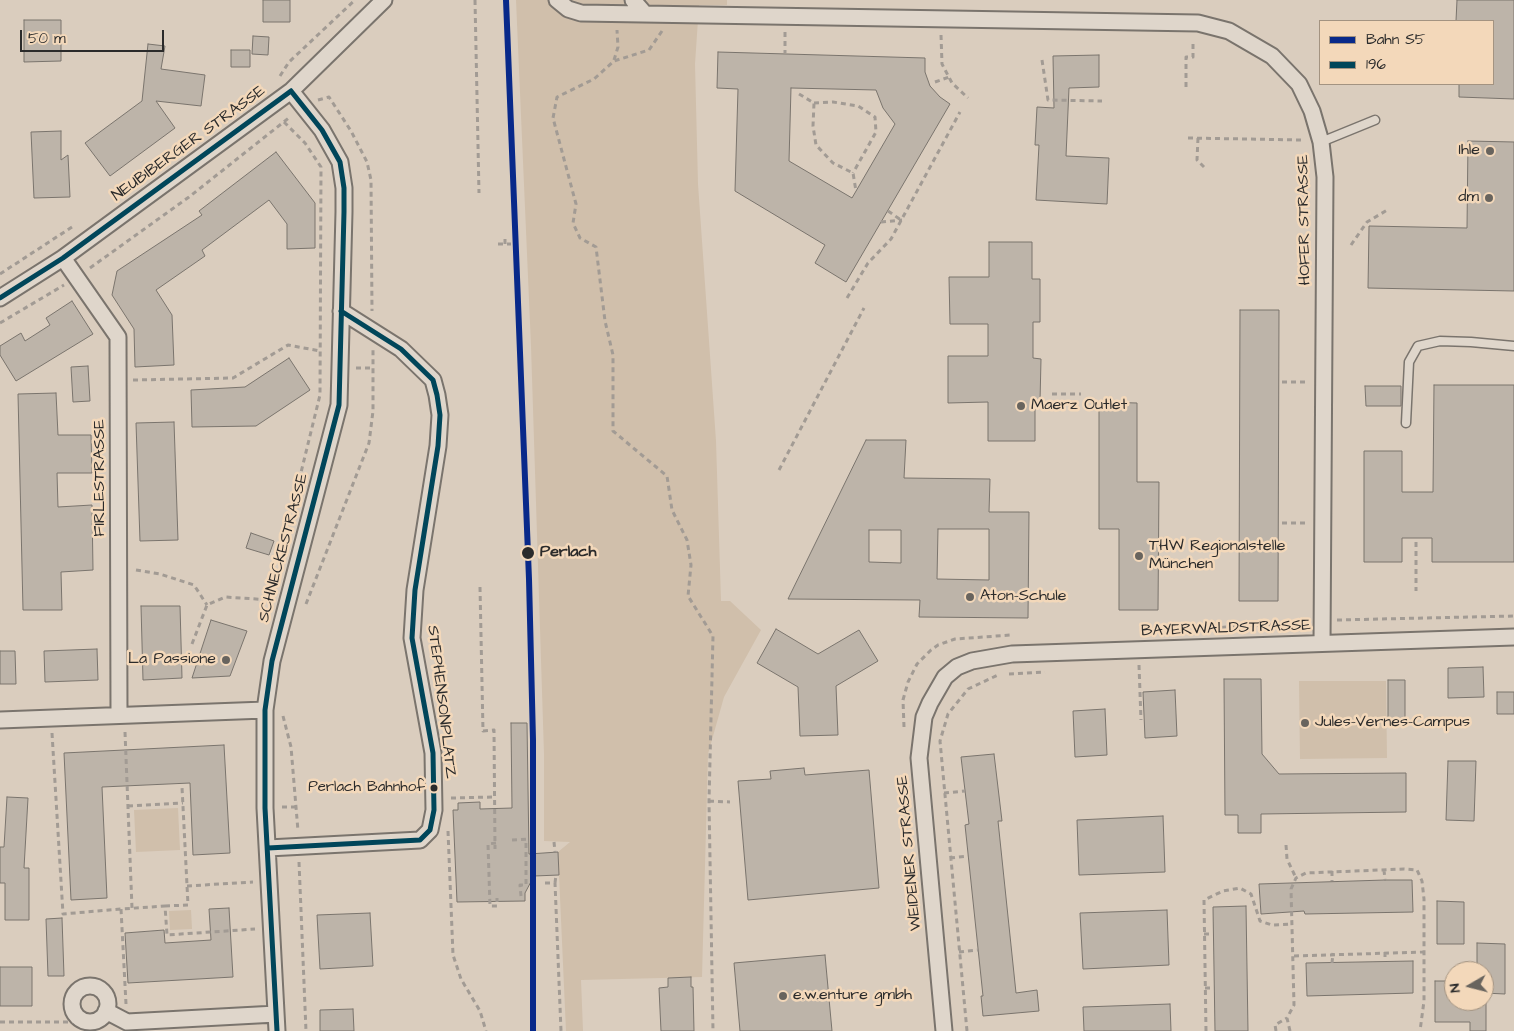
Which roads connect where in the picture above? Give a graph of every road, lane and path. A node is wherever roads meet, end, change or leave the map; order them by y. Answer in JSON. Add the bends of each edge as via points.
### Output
{"nodes":[{"id":1,"x":355,"y":0,"type":"edge"},
{"id":2,"x":384,"y":0,"type":"edge"},
{"id":3,"x":475,"y":0,"type":"edge"},
{"id":4,"x":557,"y":0,"type":"edge"},
{"id":5,"x":633,"y":0,"type":"edge"},
{"id":6,"x":618,"y":14,"type":"junction"},
{"id":7,"x":645,"y":14,"type":"junction"},
{"id":8,"x":670,"y":15,"type":"junction"},
{"id":9,"x":940,"y":19,"type":"junction"},
{"id":10,"x":785,"y":37,"type":"dead end"},
{"id":11,"x":1193,"y":42,"type":"dead end"},
{"id":12,"x":785,"y":52,"type":"dead end"},
{"id":13,"x":1042,"y":60,"type":"dead end"},
{"id":14,"x":614,"y":61,"type":"junction"},
{"id":15,"x":279,"y":77,"type":"dead end"},
{"id":16,"x":949,"y":77,"type":"junction"},
{"id":17,"x":935,"y":82,"type":"dead end"},
{"id":18,"x":1186,"y":87,"type":"dead end"},
{"id":19,"x":291,"y":91,"type":"junction"},
{"id":20,"x":799,"y":94,"type":"dead end"},
{"id":21,"x":968,"y":98,"type":"dead end"},
{"id":22,"x":1102,"y":101,"type":"dead end"},
{"id":23,"x":814,"y":103,"type":"junction"},
{"id":24,"x":303,"y":105,"type":"junction"},
{"id":25,"x":960,"y":112,"type":"dead end"},
{"id":26,"x":1375,"y":120,"type":"dead end"},
{"id":27,"x":284,"y":122,"type":"dead end"},
{"id":28,"x":1188,"y":138,"type":"dead end"},
{"id":29,"x":1198,"y":138,"type":"junction"},
{"id":30,"x":1321,"y":142,"type":"junction"},
{"id":31,"x":1204,"y":167,"type":"dead end"},
{"id":32,"x":853,"y":173,"type":"junction"},
{"id":33,"x":856,"y":191,"type":"dead end"},
{"id":34,"x":479,"y":193,"type":"dead end"},
{"id":35,"x":1390,"y":209,"type":"dead end"},
{"id":36,"x":888,"y":211,"type":"dead end"},
{"id":37,"x":902,"y":220,"type":"junction"},
{"id":38,"x":881,"y":222,"type":"dead end"},
{"id":39,"x":80,"y":223,"type":"dead end"},
{"id":40,"x":505,"y":236,"type":"dead end"},
{"id":41,"x":498,"y":244,"type":"dead end"},
{"id":42,"x":505,"y":244,"type":"junction"},
{"id":43,"x":511,"y":244,"type":"dead end"},
{"id":44,"x":1350,"y":245,"type":"dead end"},
{"id":45,"x":64,"y":258,"type":"junction"},
{"id":46,"x":0,"y":274,"type":"edge"},
{"id":47,"x":0,"y":298,"type":"edge"},
{"id":48,"x":847,"y":298,"type":"dead end"},
{"id":49,"x":864,"y":308,"type":"dead end"},
{"id":50,"x":342,"y":311,"type":"junction"},
{"id":51,"x":373,"y":330,"type":"junction"},
{"id":52,"x":1514,"y":346,"type":"edge"},
{"id":53,"x":320,"y":351,"type":"junction"},
{"id":54,"x":118,"y":380,"type":"junction"},
{"id":55,"x":1282,"y":382,"type":"dead end"},
{"id":56,"x":1323,"y":382,"type":"junction"},
{"id":57,"x":1052,"y":394,"type":"dead end"},
{"id":58,"x":1081,"y":394,"type":"dead end"},
{"id":59,"x":1406,"y":423,"type":"dead end"},
{"id":60,"x":779,"y":470,"type":"dead end"},
{"id":61,"x":292,"y":508,"type":"dead end"},
{"id":62,"x":1282,"y":523,"type":"dead end"},
{"id":63,"x":1322,"y":523,"type":"junction"},
{"id":64,"x":1416,"y":542,"type":"dead end"},
{"id":65,"x":119,"y":568,"type":"junction"},
{"id":66,"x":480,"y":587,"type":"dead end"},
{"id":67,"x":274,"y":591,"type":"dead end"},
{"id":68,"x":1416,"y":592,"type":"dead end"},
{"id":69,"x":272,"y":600,"type":"junction"},
{"id":70,"x":207,"y":605,"type":"junction"},
{"id":71,"x":270,"y":608,"type":"dead end"},
{"id":72,"x":304,"y":610,"type":"dead end"},
{"id":73,"x":1514,"y":637,"type":"edge"},
{"id":74,"x":1322,"y":643,"type":"junction"},
{"id":75,"x":192,"y":644,"type":"dead end"},
{"id":76,"x":1138,"y":650,"type":"junction"},
{"id":77,"x":1130,"y":668,"type":"dead end"},
{"id":78,"x":1139,"y":668,"type":"junction"},
{"id":79,"x":1149,"y":668,"type":"dead end"},
{"id":80,"x":1052,"y":672,"type":"dead end"},
{"id":81,"x":945,"y":677,"type":"joint"},
{"id":82,"x":265,"y":710,"type":"junction"},
{"id":83,"x":281,"y":710,"type":"dead end"},
{"id":84,"x":122,"y":714,"type":"junction"},
{"id":85,"x":51,"y":718,"type":"junction"},
{"id":86,"x":0,"y":720,"type":"edge"},
{"id":87,"x":1141,"y":720,"type":"dead end"},
{"id":88,"x":182,"y":787,"type":"dead end"},
{"id":89,"x":965,"y":791,"type":"dead end"},
{"id":90,"x":944,"y":793,"type":"junction"},
{"id":91,"x":495,"y":797,"type":"junction"},
{"id":92,"x":435,"y":799,"type":"junction"},
{"id":93,"x":709,"y":801,"type":"junction"},
{"id":94,"x":730,"y":802,"type":"dead end"},
{"id":95,"x":183,"y":803,"type":"junction"},
{"id":96,"x":128,"y":806,"type":"junction"},
{"id":97,"x":296,"y":807,"type":"junction"},
{"id":98,"x":266,"y":808,"type":"junction"},
{"id":99,"x":448,"y":827,"type":"dead end"},
{"id":100,"x":512,"y":840,"type":"dead end"},
{"id":101,"x":519,"y":840,"type":"junction"},
{"id":102,"x":554,"y":842,"type":"dead end"},
{"id":103,"x":496,"y":843,"type":"junction"},
{"id":104,"x":519,"y":845,"type":"dead end"},
{"id":105,"x":1286,"y":845,"type":"dead end"},
{"id":106,"x":299,"y":847,"type":"junction"},
{"id":107,"x":268,"y":848,"type":"junction"},
{"id":108,"x":496,"y":849,"type":"dead end"},
{"id":109,"x":554,"y":852,"type":"dead end"},
{"id":110,"x":968,"y":856,"type":"dead end"},
{"id":111,"x":950,"y":858,"type":"junction"},
{"id":112,"x":1384,"y":870,"type":"junction"},
{"id":113,"x":1332,"y":871,"type":"junction"},
{"id":114,"x":556,"y":875,"type":"dead end"},
{"id":115,"x":1296,"y":878,"type":"junction"},
{"id":116,"x":1385,"y":880,"type":"dead end"},
{"id":117,"x":1332,"y":881,"type":"dead end"},
{"id":118,"x":253,"y":882,"type":"dead end"},
{"id":119,"x":545,"y":883,"type":"dead end"},
{"id":120,"x":555,"y":883,"type":"junction"},
{"id":121,"x":187,"y":886,"type":"junction"},
{"id":122,"x":521,"y":896,"type":"dead end"},
{"id":123,"x":497,"y":898,"type":"dead end"},
{"id":124,"x":165,"y":906,"type":"junction"},
{"id":125,"x":132,"y":908,"type":"junction"},
{"id":126,"x":121,"y":909,"type":"junction"},
{"id":127,"x":1292,"y":924,"type":"junction"},
{"id":128,"x":256,"y":929,"type":"dead end"},
{"id":129,"x":1204,"y":934,"type":"junction"},
{"id":130,"x":1213,"y":934,"type":"dead end"},
{"id":131,"x":978,"y":950,"type":"dead end"},
{"id":132,"x":959,"y":952,"type":"junction"},
{"id":133,"x":1385,"y":952,"type":"junction"},
{"id":134,"x":1424,"y":952,"type":"junction"},
{"id":135,"x":1333,"y":953,"type":"junction"},
{"id":136,"x":1294,"y":956,"type":"junction"},
{"id":137,"x":1385,"y":962,"type":"dead end"},
{"id":138,"x":1332,"y":963,"type":"dead end"},
{"id":139,"x":1205,"y":988,"type":"junction"},
{"id":140,"x":1214,"y":988,"type":"dead end"},
{"id":141,"x":106,"y":1011,"type":"junction"},
{"id":142,"x":276,"y":1014,"type":"junction"},
{"id":143,"x":1287,"y":1018,"type":"junction"},
{"id":144,"x":79,"y":1019,"type":"junction"},
{"id":145,"x":0,"y":1022,"type":"edge"},
{"id":146,"x":127,"y":1022,"type":"junction"},
{"id":147,"x":277,"y":1031,"type":"edge"},
{"id":148,"x":306,"y":1031,"type":"edge"},
{"id":149,"x":486,"y":1031,"type":"edge"},
{"id":150,"x":561,"y":1031,"type":"edge"},
{"id":151,"x":713,"y":1031,"type":"edge"},
{"id":152,"x":944,"y":1031,"type":"edge"},
{"id":153,"x":968,"y":1031,"type":"edge"},
{"id":154,"x":1206,"y":1031,"type":"edge"},
{"id":155,"x":1276,"y":1031,"type":"edge"},
{"id":156,"x":1290,"y":1031,"type":"edge"},
{"id":157,"x":1420,"y":1031,"type":"edge"}],
"edges":[{"from":1,"to":15,"type":"path","via":[[289,62]]},
{"from":2,"to":19,"type":"street","name":"NEUBIBERGER STRASSE"},
{"from":3,"to":34,"type":"path"},
{"from":4,"to":6,"type":"street","name":"HOFER STRASSE","via":[[582,14]]},
{"from":5,"to":7,"type":"street"},
{"from":6,"to":7,"type":"street","name":"HOFER STRASSE"},
{"from":6,"to":14,"type":"path","via":[[618,47]]},
{"from":7,"to":8,"type":"street","name":"HOFER STRASSE"},
{"from":8,"to":9,"type":"street","name":"HOFER STRASSE"},
{"from":8,"to":14,"type":"path","via":[[649,50]]},
{"from":9,"to":16,"type":"path","via":[[942,64]]},
{"from":9,"to":30,"type":"street","name":"HOFER STRASSE","via":[[1198,23],[1229,31],[1272,56],[1299,84],[1312,111]]},
{"from":10,"to":12,"type":"path"},
{"from":11,"to":18,"type":"path","via":[[1193,57],[1186,57]]},
{"from":13,"to":22,"type":"path","via":[[1048,100]]},
{"from":14,"to":93,"type":"path","via":[[594,80],[557,97],[553,118],[576,204],[573,223],[580,238],[596,247],[605,321],[613,355],[613,431],[667,476],[672,510],[687,540],[691,565],[688,596],[713,636]]},
{"from":16,"to":17,"type":"path"},
{"from":16,"to":21,"type":"path"},
{"from":19,"to":24,"type":"street","name":"SCHNECKESTRASSE"},
{"from":19,"to":45,"type":"street","name":"NEUBIBERGER STRASSE"},
{"from":20,"to":23,"type":"path"},
{"from":23,"to":32,"type":"path","via":[[816,145],[833,163]]},
{"from":23,"to":32,"type":"path","via":[[858,106],[875,117],[876,132]]},
{"from":24,"to":50,"type":"street","name":"SCHNECKESTRASSE","via":[[340,162],[344,188]]},
{"from":24,"to":51,"type":"path","via":[[329,97],[352,131],[367,162],[371,180]]},
{"from":25,"to":37,"type":"path"},
{"from":26,"to":30,"type":"lane"},
{"from":27,"to":53,"type":"path","via":[[321,167]]},
{"from":28,"to":29,"type":"path"},
{"from":29,"to":30,"type":"path"},
{"from":29,"to":31,"type":"path","via":[[1197,160]]},
{"from":30,"to":56,"type":"street","name":"HOFER STRASSE","via":[[1325,177]]},
{"from":32,"to":33,"type":"path"},
{"from":35,"to":44,"type":"path","via":[[1367,222]]},
{"from":36,"to":37,"type":"path"},
{"from":37,"to":38,"type":"path"},
{"from":37,"to":48,"type":"path","via":[[891,239],[868,263]]},
{"from":39,"to":46,"type":"path"},
{"from":40,"to":42,"type":"path"},
{"from":41,"to":42,"type":"path"},
{"from":42,"to":43,"type":"path"},
{"from":45,"to":47,"type":"street","name":"NEUBIBERGER STRASSE"},
{"from":45,"to":54,"type":"street","name":"FIRLESTRASSE","via":[[118,337]]},
{"from":49,"to":60,"type":"path"},
{"from":50,"to":51,"type":"street","name":"STEPHENSONPLATZ"},
{"from":50,"to":82,"type":"street","name":"SCHNECKESTRASSE","via":[[339,406],[272,661]]},
{"from":51,"to":72,"type":"path","via":[[373,411],[369,442]]},
{"from":51,"to":92,"type":"street","name":"STEPHENSONPLATZ","via":[[402,348],[422,366],[433,380],[440,415],[415,590],[412,638],[433,753]]},
{"from":52,"to":59,"type":"lane","via":[[1448,342],[1418,346],[1409,362]]},
{"from":53,"to":54,"type":"path","via":[[288,345],[233,378]]},
{"from":53,"to":61,"type":"path","via":[[320,395]]},
{"from":54,"to":65,"type":"street","name":"FIRLESTRASSE"},
{"from":55,"to":56,"type":"path"},
{"from":56,"to":63,"type":"street","name":"HOFER STRASSE"},
{"from":57,"to":58,"type":"path"},
{"from":62,"to":63,"type":"path"},
{"from":63,"to":74,"type":"street","name":"HOFER STRASSE"},
{"from":64,"to":68,"type":"path"},
{"from":65,"to":70,"type":"path","via":[[160,574],[194,585]]},
{"from":65,"to":84,"type":"street","name":"FIRLESTRASSE"},
{"from":66,"to":91,"type":"path","via":[[483,731],[494,730]]},
{"from":67,"to":69,"type":"path"},
{"from":69,"to":70,"type":"path","via":[[225,597]]},
{"from":69,"to":71,"type":"path"},
{"from":70,"to":75,"type":"path"},
{"from":73,"to":74,"type":"street","name":"BAYERWALDSTRASSE"},
{"from":74,"to":76,"type":"street","name":"BAYERWALDSTRASSE"},
{"from":76,"to":78,"type":"path"},
{"from":76,"to":81,"type":"street","name":"BAYERWALDSTRASSE","via":[[1004,656],[972,661]]},
{"from":77,"to":78,"type":"path"},
{"from":78,"to":79,"type":"path"},
{"from":78,"to":87,"type":"path"},
{"from":80,"to":90,"type":"path","via":[[999,674],[968,689],[948,714],[940,742]]},
{"from":81,"to":152,"type":"street","name":"WEIDENER STRASSE","via":[[924,716],[919,758]]},
{"from":82,"to":84,"type":"street"},
{"from":82,"to":98,"type":"street","name":"SCHNECKESTRASSE"},
{"from":83,"to":97,"type":"path","via":[[291,747]]},
{"from":84,"to":85,"type":"street"},
{"from":84,"to":96,"type":"path"},
{"from":85,"to":86,"type":"street"},
{"from":85,"to":126,"type":"path","via":[[63,914]]},
{"from":88,"to":95,"type":"path"},
{"from":89,"to":90,"type":"path"},
{"from":90,"to":111,"type":"path"},
{"from":91,"to":92,"type":"path","via":[[471,795]]},
{"from":91,"to":103,"type":"path"},
{"from":92,"to":106,"type":"street","name":"STEPHENSONPLATZ","via":[[430,830],[420,840]]},
{"from":93,"to":94,"type":"path"},
{"from":93,"to":151,"type":"path"},
{"from":95,"to":96,"type":"path"},
{"from":95,"to":121,"type":"path"},
{"from":96,"to":125,"type":"path"},
{"from":97,"to":98,"type":"path"},
{"from":97,"to":106,"type":"path"},
{"from":98,"to":107,"type":"street","name":"SCHNECKESTRASSE"},
{"from":99,"to":149,"type":"path","via":[[453,954]]},
{"from":100,"to":101,"type":"path"},
{"from":101,"to":104,"type":"path"},
{"from":101,"to":122,"type":"path","via":[[527,839],[526,885],[520,885]]},
{"from":102,"to":109,"type":"path"},
{"from":103,"to":108,"type":"path"},
{"from":103,"to":123,"type":"path","via":[[488,844],[490,906],[497,906]]},
{"from":105,"to":115,"type":"path","via":[[1287,859]]},
{"from":106,"to":107,"type":"street","name":"STEPHENSONPLATZ"},
{"from":106,"to":148,"type":"path"},
{"from":107,"to":142,"type":"street","name":"SCHNECKESTRASSE"},
{"from":110,"to":111,"type":"path"},
{"from":111,"to":132,"type":"path"},
{"from":112,"to":113,"type":"path"},
{"from":112,"to":116,"type":"path"},
{"from":112,"to":134,"type":"path","via":[[1417,870],[1424,899]]},
{"from":113,"to":115,"type":"path","via":[[1306,873]]},
{"from":113,"to":117,"type":"path"},
{"from":114,"to":120,"type":"path"},
{"from":115,"to":127,"type":"path","via":[[1291,889]]},
{"from":118,"to":121,"type":"path"},
{"from":119,"to":120,"type":"path"},
{"from":120,"to":150,"type":"path"},
{"from":121,"to":124,"type":"path","via":[[188,905]]},
{"from":124,"to":125,"type":"path"},
{"from":124,"to":128,"type":"path","via":[[167,934]]},
{"from":125,"to":126,"type":"path"},
{"from":126,"to":146,"type":"path"},
{"from":127,"to":129,"type":"path","via":[[1272,925],[1260,921],[1251,894],[1240,888],[1204,900]]},
{"from":127,"to":136,"type":"path"},
{"from":129,"to":130,"type":"path"},
{"from":129,"to":139,"type":"path"},
{"from":131,"to":132,"type":"path"},
{"from":132,"to":153,"type":"path"},
{"from":133,"to":134,"type":"path"},
{"from":133,"to":135,"type":"path"},
{"from":133,"to":137,"type":"path"},
{"from":134,"to":157,"type":"path"},
{"from":135,"to":136,"type":"path"},
{"from":135,"to":138,"type":"path"},
{"from":136,"to":143,"type":"path","via":[[1294,1005]]},
{"from":139,"to":140,"type":"path"},
{"from":139,"to":154,"type":"path"},
{"from":141,"to":144,"type":"street","via":[[94,1022]]},
{"from":141,"to":144,"type":"street","via":[[108,1005],[104,994],[100,989],[88,986],[77,991],[72,1002],[74,1014]]},
{"from":141,"to":146,"type":"street"},
{"from":142,"to":146,"type":"street"},
{"from":142,"to":147,"type":"street","name":"SCHNECKESTRASSE"},
{"from":143,"to":155,"type":"path","via":[[1275,1025]]},
{"from":143,"to":156,"type":"path"},
{"from":144,"to":145,"type":"path","via":[[72,1022]]}]}
